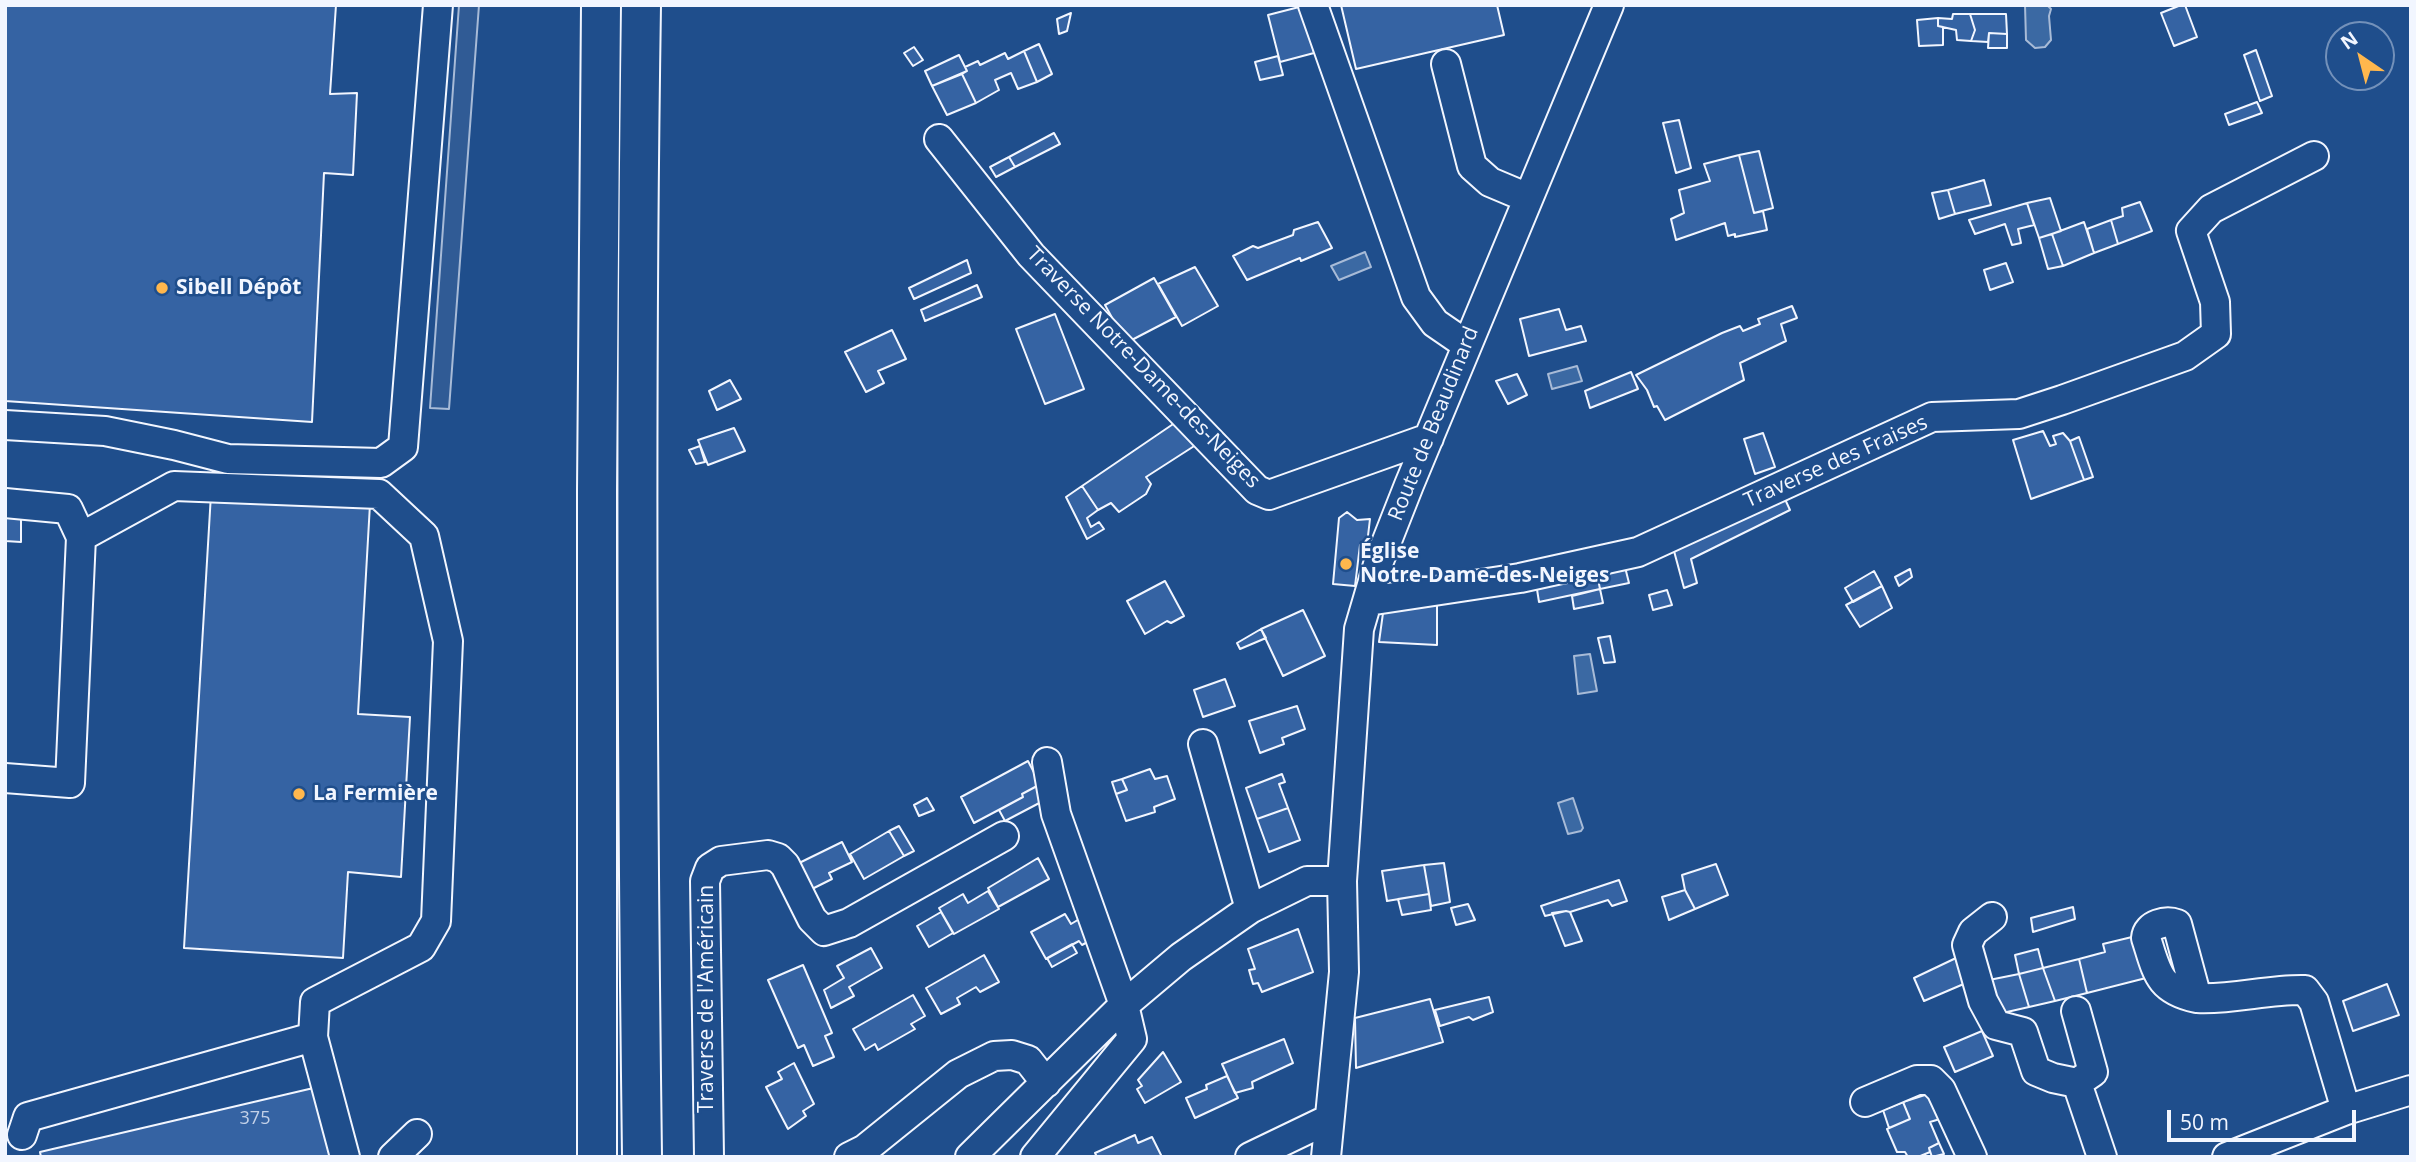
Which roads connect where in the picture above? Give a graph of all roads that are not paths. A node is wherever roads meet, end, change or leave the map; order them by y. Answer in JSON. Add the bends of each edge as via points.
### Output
{"nodes":[{"id":1,"x":438,"y":5,"type":"edge"},
{"id":2,"x":601,"y":5,"type":"edge"},
{"id":3,"x":641,"y":5,"type":"edge"},
{"id":4,"x":1313,"y":5,"type":"edge"},
{"id":5,"x":1609,"y":5,"type":"edge"},
{"id":6,"x":1446,"y":64,"type":"dead end"},
{"id":7,"x":939,"y":139,"type":"dead end"},
{"id":8,"x":2314,"y":156,"type":"dead end"},
{"id":9,"x":1528,"y":198,"type":"junction"},
{"id":10,"x":1467,"y":345,"type":"junction"},
{"id":11,"x":5,"y":425,"type":"edge"},
{"id":12,"x":1429,"y":438,"type":"junction"},
{"id":13,"x":5,"y":503,"type":"edge"},
{"id":14,"x":81,"y":537,"type":"junction"},
{"id":15,"x":1368,"y":601,"type":"junction"},
{"id":16,"x":1203,"y":744,"type":"dead end"},
{"id":17,"x":1047,"y":762,"type":"dead end"},
{"id":18,"x":5,"y":778,"type":"edge"},
{"id":19,"x":1004,"y":836,"type":"dead end"},
{"id":20,"x":1342,"y":881,"type":"junction"},
{"id":21,"x":1250,"y":909,"type":"junction"},
{"id":22,"x":1992,"y":917,"type":"dead end"},
{"id":23,"x":2197,"y":998,"type":"dead end"},
{"id":24,"x":1124,"y":1005,"type":"junction"},
{"id":25,"x":2076,"y":1011,"type":"dead end"},
{"id":26,"x":313,"y":1037,"type":"junction"},
{"id":27,"x":1046,"y":1083,"type":"junction"},
{"id":28,"x":2077,"y":1083,"type":"junction"},
{"id":29,"x":2411,"y":1090,"type":"edge"},
{"id":30,"x":1866,"y":1102,"type":"dead end"},
{"id":31,"x":2346,"y":1110,"type":"junction"},
{"id":32,"x":1329,"y":1119,"type":"junction"},
{"id":33,"x":417,"y":1134,"type":"dead end"},
{"id":34,"x":18,"y":1145,"type":"edge"},
{"id":35,"x":345,"y":1157,"type":"edge"},
{"id":36,"x":393,"y":1157,"type":"edge"},
{"id":37,"x":597,"y":1157,"type":"edge"},
{"id":38,"x":642,"y":1157,"type":"edge"},
{"id":39,"x":709,"y":1157,"type":"edge"},
{"id":40,"x":849,"y":1157,"type":"edge"},
{"id":41,"x":970,"y":1157,"type":"edge"},
{"id":42,"x":1035,"y":1157,"type":"edge"},
{"id":43,"x":1250,"y":1157,"type":"edge"},
{"id":44,"x":1326,"y":1157,"type":"edge"},
{"id":45,"x":1972,"y":1157,"type":"edge"},
{"id":46,"x":2102,"y":1157,"type":"edge"},
{"id":47,"x":2227,"y":1157,"type":"edge"}],
"edges":[{"from":1,"to":11,"type":"street","via":[[403,447],[381,463],[228,459],[105,431]]},
{"from":2,"to":37,"type":"highway"},
{"from":3,"to":38,"type":"highway","via":[[637,797]]},
{"from":4,"to":10,"type":"street","via":[[1416,297],[1435,323]]},
{"from":5,"to":9,"type":"street","name":"Route de Beaudinard"},
{"from":6,"to":9,"type":"street","via":[[1472,166],[1490,182]]},
{"from":7,"to":12,"type":"street","name":"Traverse Notre-Dame-des-Neiges","via":[[1031,255],[1256,489],[1269,495]]},
{"from":8,"to":15,"type":"street","name":"Traverse des Fraises","via":[[2211,209],[2191,231],[2215,302],[2216,334],[2185,356],[2019,414],[1932,417],[1638,552],[1520,578]]},
{"from":9,"to":10,"type":"street","name":"Route de Beaudinard"},
{"from":10,"to":12,"type":"street","name":"Route de Beaudinard"},
{"from":12,"to":15,"type":"street","name":"Route de Beaudinard","via":[[1379,561]]},
{"from":13,"to":14,"type":"street","via":[[68,509]]},
{"from":14,"to":18,"type":"street","via":[[70,783]]},
{"from":14,"to":26,"type":"street","via":[[174,486],[379,494],[424,536],[448,640],[436,921],[421,947],[315,1002]]},
{"from":15,"to":20,"type":"street","name":"Route de Beaudinard","via":[[1359,629]]},
{"from":16,"to":21,"type":"street"},
{"from":17,"to":24,"type":"street","via":[[1056,814]]},
{"from":19,"to":39,"type":"street","name":"Traverse de l'Américain","via":[[849,923],[824,931],[812,919],[778,858],[733,859],[709,868],[705,881]]},
{"from":20,"to":21,"type":"street","via":[[1307,881]]},
{"from":20,"to":32,"type":"street","name":"Route de Beaudinard","via":[[1344,972]]},
{"from":21,"to":24,"type":"street","via":[[1181,957]]},
{"from":22,"to":28,"type":"street","via":[[1973,932],[1967,945],[1983,1001],[1996,1025],[2023,1032],[2036,1071]]},
{"from":23,"to":31,"type":"street","via":[[2305,990],[2314,1002]]},
{"from":24,"to":27,"type":"street"},
{"from":24,"to":42,"type":"street","via":[[1132,1039]]},
{"from":25,"to":28,"type":"street","via":[[2093,1072]]},
{"from":26,"to":34,"type":"street","via":[[28,1117]]},
{"from":26,"to":35,"type":"street"},
{"from":27,"to":40,"type":"street","via":[[1028,1060],[994,1056],[958,1074]]},
{"from":27,"to":41,"type":"street"},
{"from":28,"to":46,"type":"street"},
{"from":29,"to":31,"type":"street"},
{"from":30,"to":45,"type":"street","via":[[1917,1080],[1931,1080],[1941,1090]]},
{"from":31,"to":47,"type":"street"},
{"from":32,"to":43,"type":"street"},
{"from":32,"to":44,"type":"street","name":"Route de Beaudinard"},
{"from":33,"to":36,"type":"street"}]}
